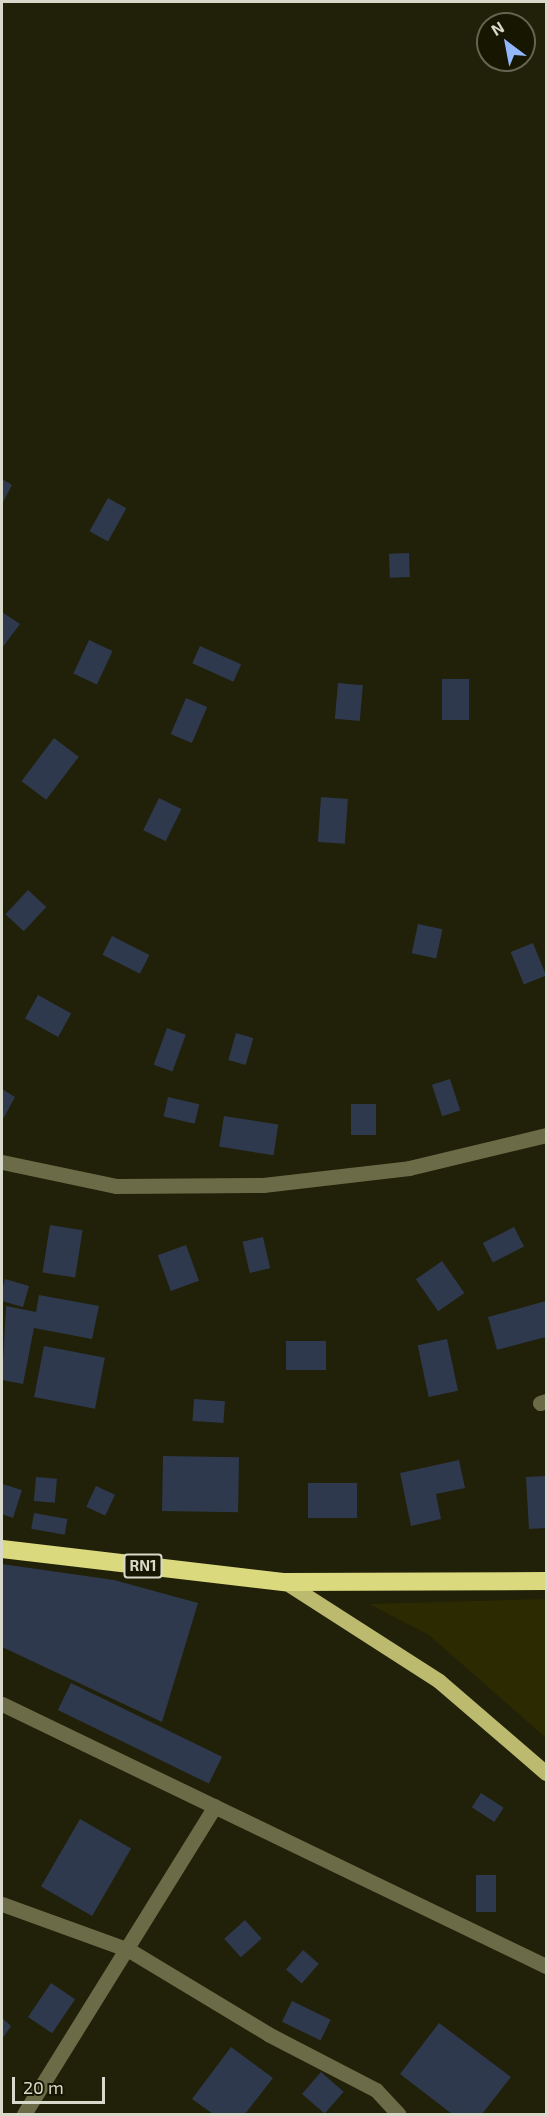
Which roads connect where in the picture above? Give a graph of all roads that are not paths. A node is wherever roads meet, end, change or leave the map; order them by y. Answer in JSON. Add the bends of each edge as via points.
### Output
{"nodes":[{"id":1,"x":546,"y":1135,"type":"edge"},
{"id":2,"x":2,"y":1162,"type":"edge"},
{"id":3,"x":2,"y":1549,"type":"edge"},
{"id":4,"x":546,"y":1581,"type":"edge"},
{"id":5,"x":285,"y":1582,"type":"junction"},
{"id":6,"x":2,"y":1704,"type":"edge"},
{"id":7,"x":546,"y":1773,"type":"edge"},
{"id":8,"x":215,"y":1806,"type":"junction"},
{"id":9,"x":2,"y":1904,"type":"edge"},
{"id":10,"x":129,"y":1950,"type":"junction"},
{"id":11,"x":546,"y":1966,"type":"edge"},
{"id":12,"x":24,"y":2115,"type":"edge"},
{"id":13,"x":398,"y":2115,"type":"edge"}],
"edges":[{"from":1,"to":2,"type":"street","via":[[410,1168],[263,1185],[116,1186]]},
{"from":3,"to":5,"type":"highway","number":"RN1"},
{"from":4,"to":5,"type":"highway","number":"RN1"},
{"from":5,"to":7,"type":"main road","via":[[439,1681]]},
{"from":6,"to":8,"type":"street"},
{"from":8,"to":10,"type":"street"},
{"from":8,"to":11,"type":"street"},
{"from":9,"to":10,"type":"street"},
{"from":10,"to":12,"type":"street"},
{"from":10,"to":13,"type":"street","via":[[268,2034],[376,2090]]}]}
